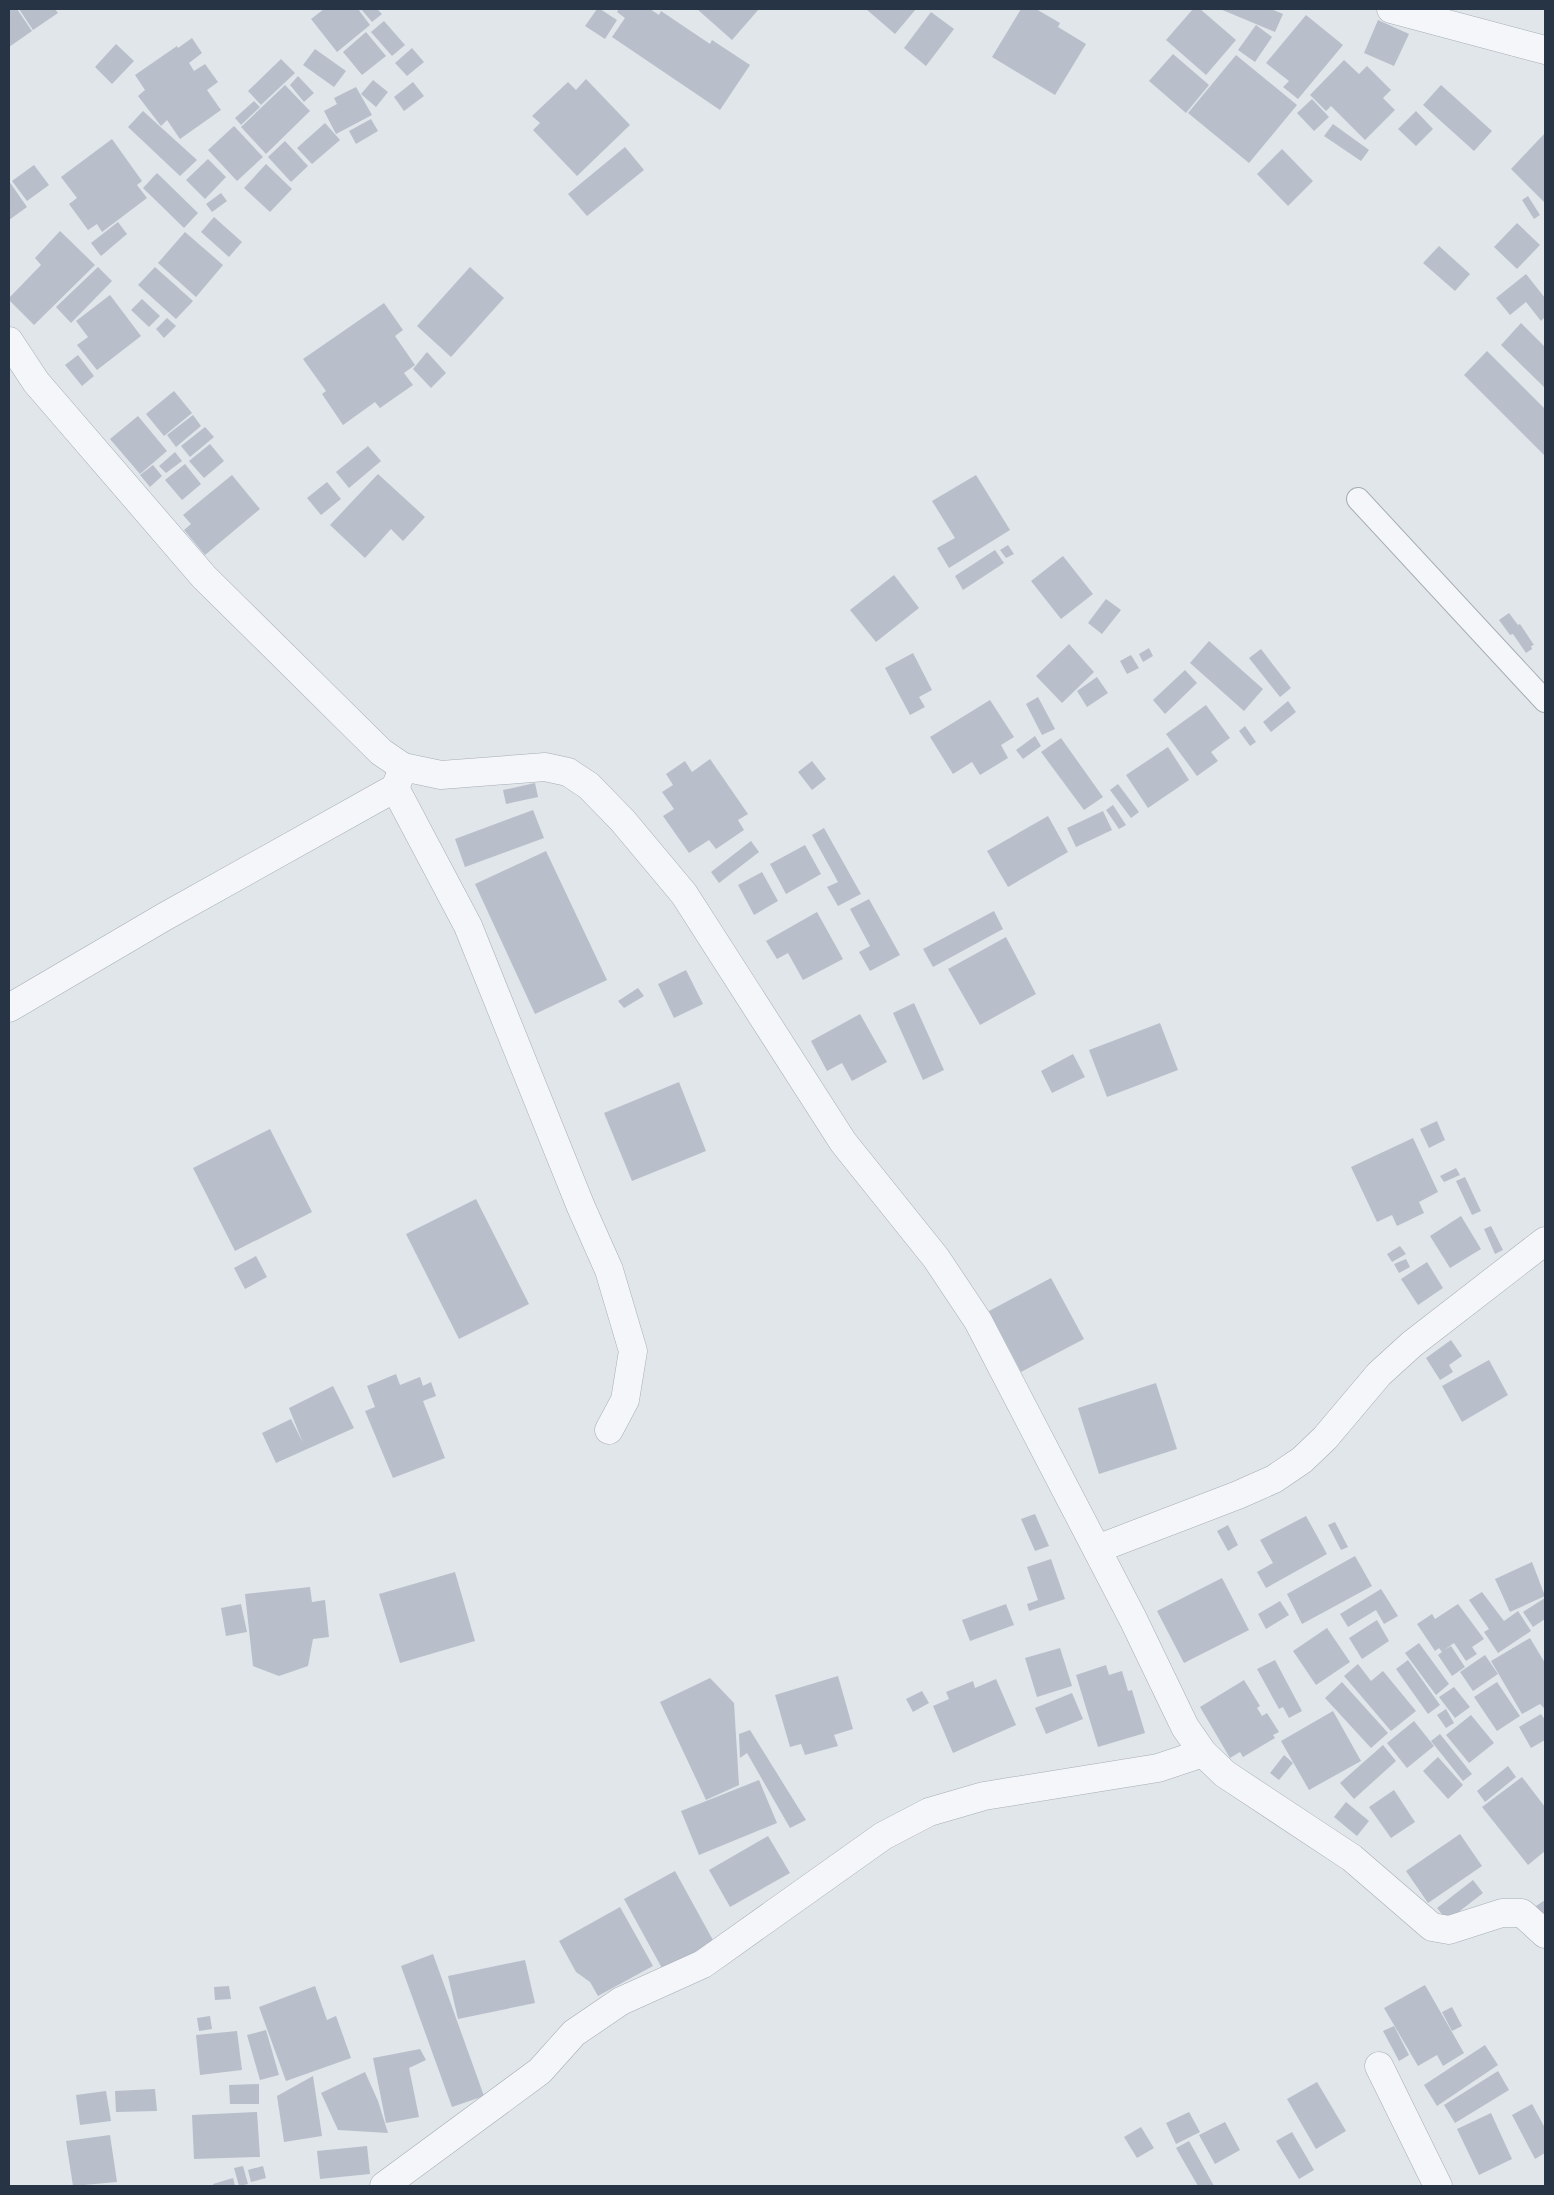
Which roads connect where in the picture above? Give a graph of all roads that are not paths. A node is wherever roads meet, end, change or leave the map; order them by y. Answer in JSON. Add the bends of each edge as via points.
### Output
{"nodes":[{"id":1,"x":1391,"y":9,"type":"edge"},
{"id":2,"x":1545,"y":50,"type":"edge"},
{"id":3,"x":9,"y":341,"type":"edge"},
{"id":4,"x":1358,"y":499,"type":"dead end"},
{"id":5,"x":1545,"y":701,"type":"edge"},
{"id":6,"x":399,"y":778,"type":"junction"},
{"id":7,"x":9,"y":1008,"type":"edge"},
{"id":8,"x":1545,"y":1241,"type":"edge"},
{"id":9,"x":609,"y":1430,"type":"dead end"},
{"id":10,"x":1098,"y":1549,"type":"junction"},
{"id":11,"x":1203,"y":1753,"type":"junction"},
{"id":12,"x":1545,"y":1934,"type":"edge"},
{"id":13,"x":1379,"y":2066,"type":"dead end"},
{"id":14,"x":384,"y":2186,"type":"edge"},
{"id":15,"x":1438,"y":2186,"type":"edge"}],
"edges":[{"from":1,"to":2,"type":"street"},
{"from":3,"to":6,"type":"street","via":[[36,382],[204,577],[381,752]]},
{"from":4,"to":5,"type":"lane"},
{"from":6,"to":7,"type":"street"},
{"from":6,"to":9,"type":"street","via":[[468,926],[609,1270],[633,1351],[625,1400]]},
{"from":6,"to":10,"type":"street","via":[[545,767],[568,772],[590,786],[623,821],[684,894],[843,1142],[936,1258],[978,1321]]},
{"from":8,"to":10,"type":"street","via":[[1412,1344],[1379,1374],[1302,1460],[1274,1479],[1238,1495]]},
{"from":10,"to":11,"type":"street","via":[[1185,1726]]},
{"from":11,"to":12,"type":"street","via":[[1226,1774],[1352,1858],[1432,1926],[1450,1930],[1502,1913],[1522,1914]]},
{"from":11,"to":14,"type":"street","via":[[1158,1768],[984,1796],[928,1812],[883,1836],[702,1964],[621,2001],[574,2033],[540,2072]]},
{"from":13,"to":15,"type":"street"}]}
